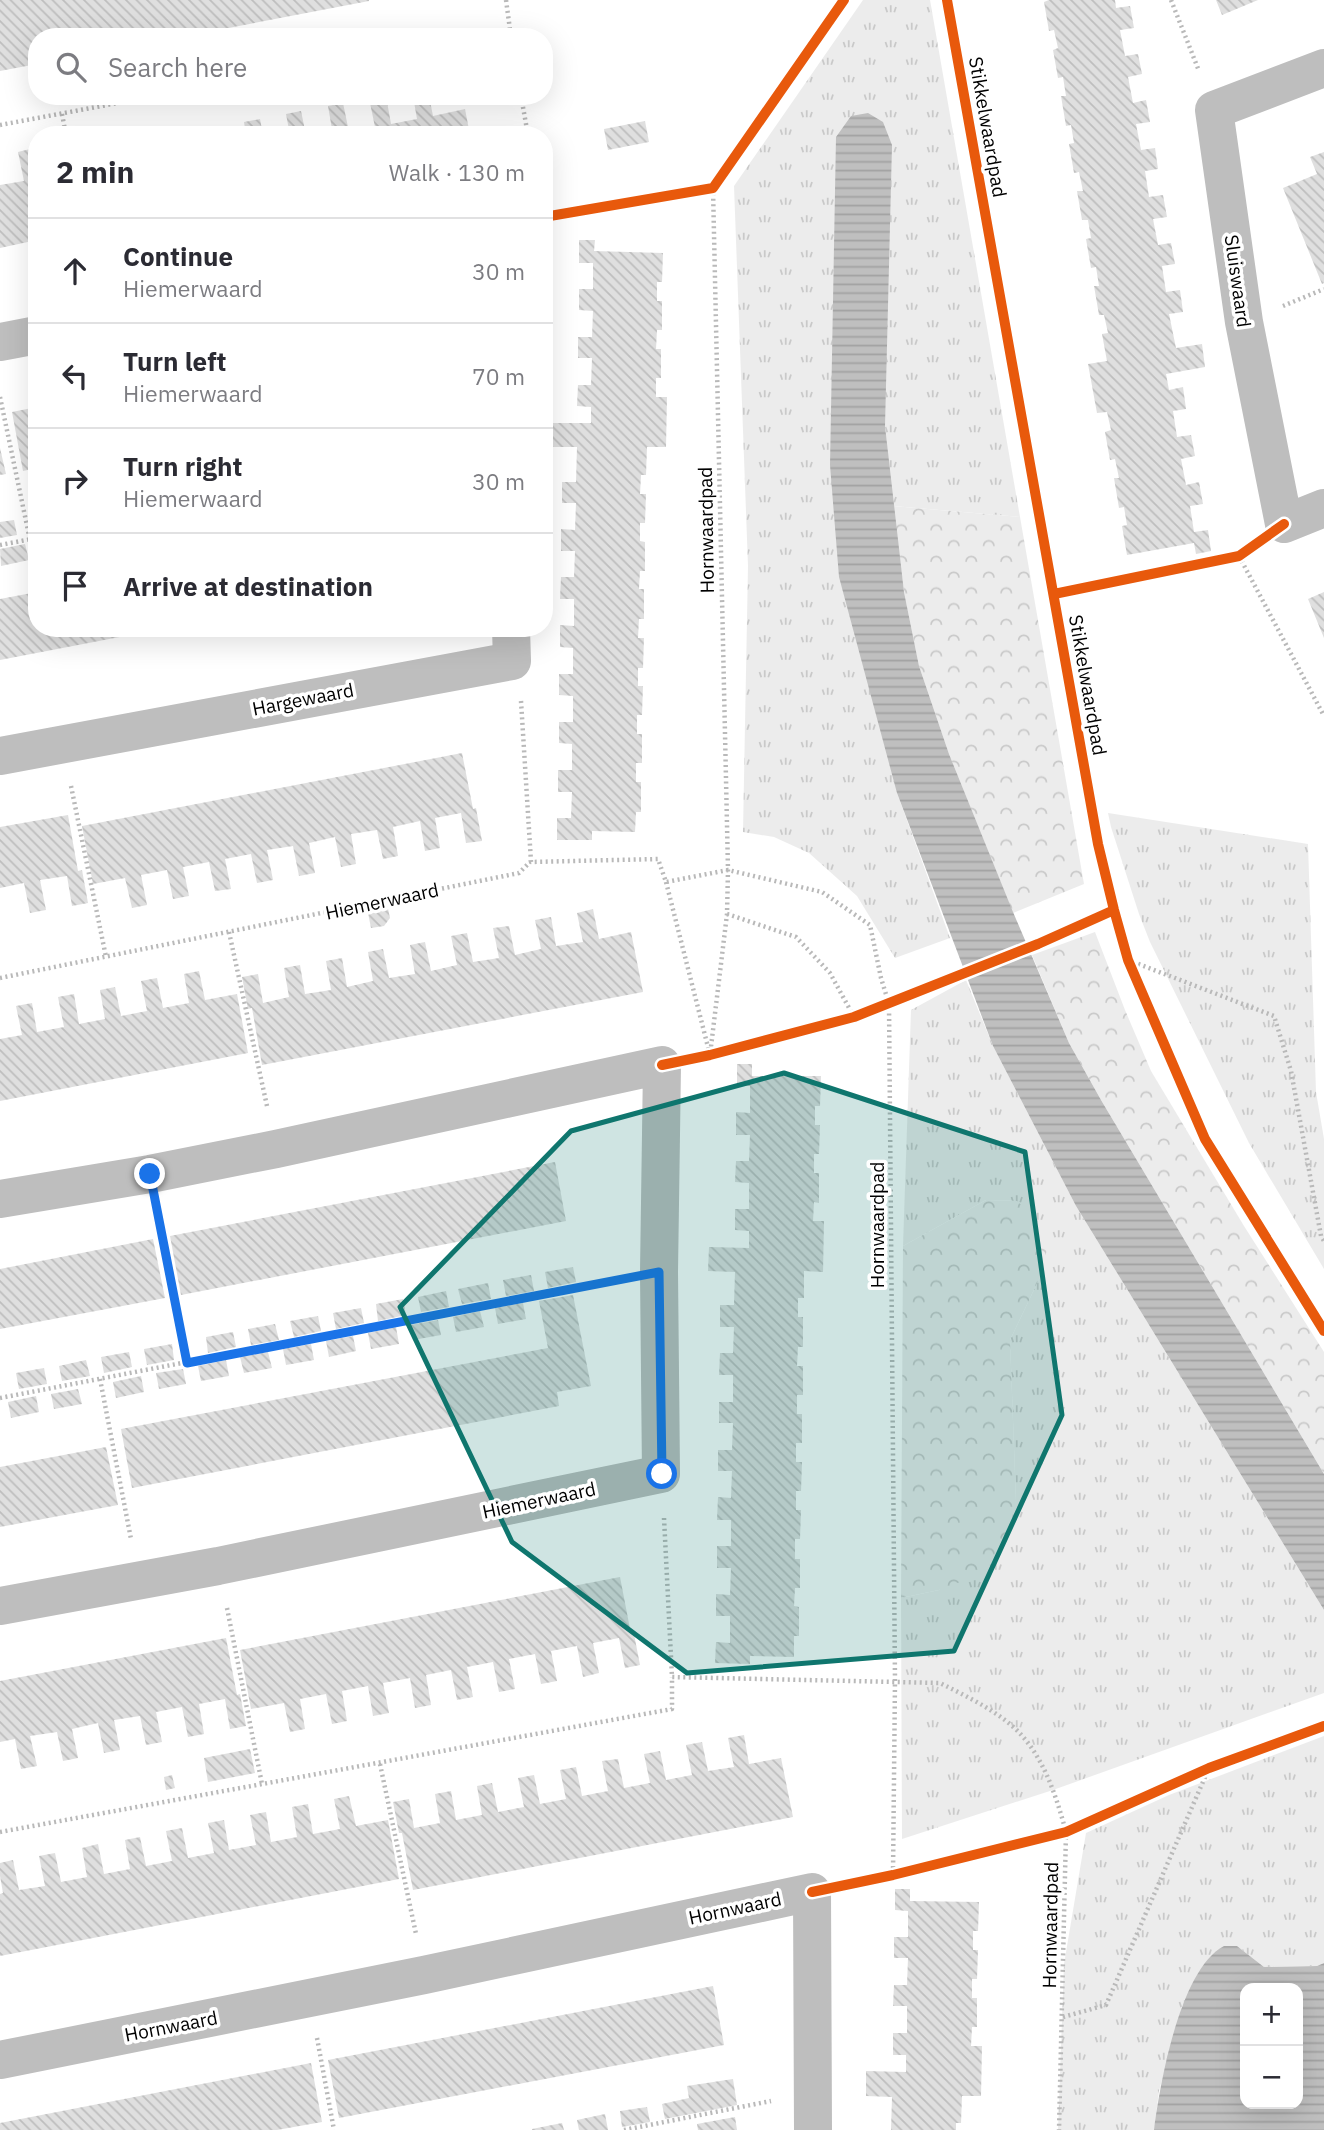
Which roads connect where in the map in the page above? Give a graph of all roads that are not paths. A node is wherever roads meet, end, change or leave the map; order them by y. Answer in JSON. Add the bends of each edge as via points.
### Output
{"nodes":[{"id":1,"x":1324,"y":68,"type":"edge"},
{"id":2,"x":28,"y":337,"type":"edge"},
{"id":3,"x":0,"y":342,"type":"edge"},
{"id":4,"x":1324,"y":508,"type":"edge"},
{"id":5,"x":511,"y":644,"type":"edge"},
{"id":6,"x":0,"y":756,"type":"edge"},
{"id":7,"x":0,"y":1199,"type":"edge"},
{"id":8,"x":0,"y":1606,"type":"edge"},
{"id":9,"x":0,"y":2060,"type":"edge"},
{"id":10,"x":813,"y":2111,"type":"edge"}],
"edges":[{"from":1,"to":4,"type":"street","name":"Sluiswaard","via":[[1214,110],[1244,321],[1284,524]]},
{"from":2,"to":3,"type":"street"},
{"from":5,"to":6,"type":"street","name":"Hargewaard"},
{"from":7,"to":8,"type":"street","name":"Hiemerwaard","via":[[276,1149],[662,1065],[662,1474],[139,1582]]},
{"from":9,"to":10,"type":"street","name":"Hornwaard","via":[[812,1892]]}]}
